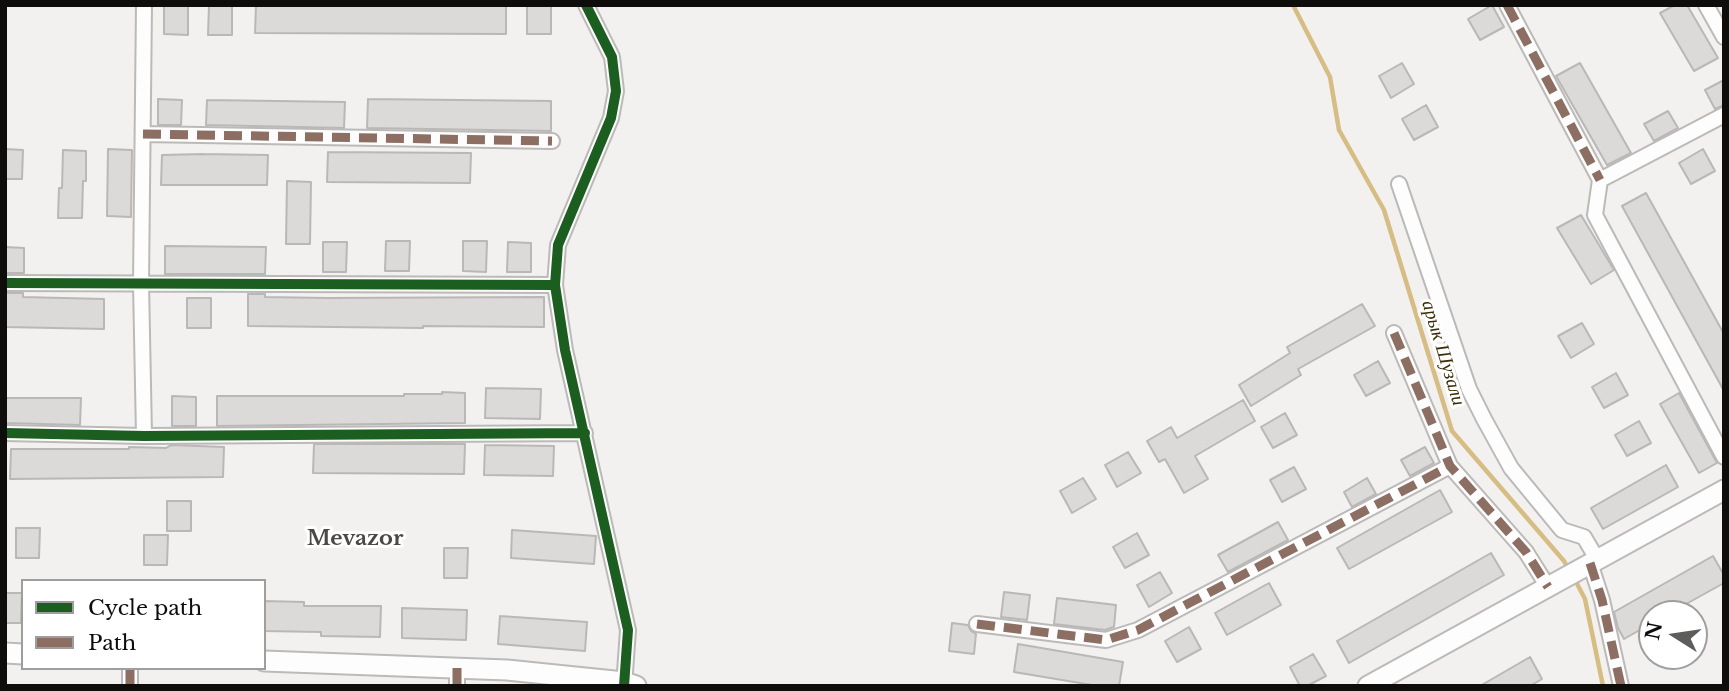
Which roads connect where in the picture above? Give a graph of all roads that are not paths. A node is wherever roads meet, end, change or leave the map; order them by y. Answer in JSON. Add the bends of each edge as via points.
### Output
{"nodes":[{"id":1,"x":144,"y":5,"type":"edge"},
{"id":2,"x":586,"y":5,"type":"edge"},
{"id":3,"x":1507,"y":5,"type":"edge"},
{"id":4,"x":1706,"y":5,"type":"edge"},
{"id":5,"x":1724,"y":37,"type":"edge"},
{"id":6,"x":1724,"y":115,"type":"edge"},
{"id":7,"x":143,"y":134,"type":"junction"},
{"id":8,"x":552,"y":141,"type":"dead end"},
{"id":9,"x":1600,"y":180,"type":"junction"},
{"id":10,"x":1399,"y":184,"type":"dead end"},
{"id":11,"x":5,"y":283,"type":"edge"},
{"id":12,"x":141,"y":283,"type":"junction"},
{"id":13,"x":555,"y":285,"type":"junction"},
{"id":14,"x":1394,"y":333,"type":"dead end"},
{"id":15,"x":5,"y":433,"type":"edge"},
{"id":16,"x":585,"y":433,"type":"junction"},
{"id":17,"x":144,"y":436,"type":"junction"},
{"id":18,"x":1724,"y":457,"type":"edge"},
{"id":19,"x":1450,"y":466,"type":"junction"},
{"id":20,"x":1724,"y":490,"type":"edge"},
{"id":21,"x":1590,"y":563,"type":"junction"},
{"id":22,"x":1554,"y":583,"type":"junction"},
{"id":23,"x":977,"y":624,"type":"dead end"},
{"id":24,"x":266,"y":661,"type":"edge"},
{"id":25,"x":457,"y":677,"type":"edge"},
{"id":26,"x":628,"y":685,"type":"edge"},
{"id":27,"x":1368,"y":686,"type":"edge"},
{"id":28,"x":1620,"y":686,"type":"edge"}],
"edges":[{"from":1,"to":7,"type":"street"},
{"from":2,"to":13,"type":"street","via":[[612,57],[616,90],[611,118],[558,245]]},
{"from":3,"to":9,"type":"street"},
{"from":4,"to":5,"type":"street"},
{"from":6,"to":9,"type":"street"},
{"from":7,"to":8,"type":"street"},
{"from":7,"to":12,"type":"street"},
{"from":9,"to":18,"type":"street","via":[[1595,215]]},
{"from":10,"to":21,"type":"street","via":[[1469,389],[1484,419],[1511,468],[1562,530],[1584,537]]},
{"from":11,"to":12,"type":"street"},
{"from":12,"to":13,"type":"street"},
{"from":12,"to":17,"type":"street"},
{"from":13,"to":16,"type":"street"},
{"from":14,"to":19,"type":"street"},
{"from":15,"to":17,"type":"street"},
{"from":16,"to":17,"type":"street"},
{"from":16,"to":26,"type":"street","via":[[628,630]]},
{"from":19,"to":22,"type":"street"},
{"from":19,"to":23,"type":"street","via":[[1138,630],[1106,640]]},
{"from":20,"to":21,"type":"main road"},
{"from":21,"to":22,"type":"main road"},
{"from":21,"to":28,"type":"street"},
{"from":22,"to":27,"type":"main road"},
{"from":24,"to":25,"type":"main road"},
{"from":25,"to":26,"type":"main road","via":[[507,670]]}]}
